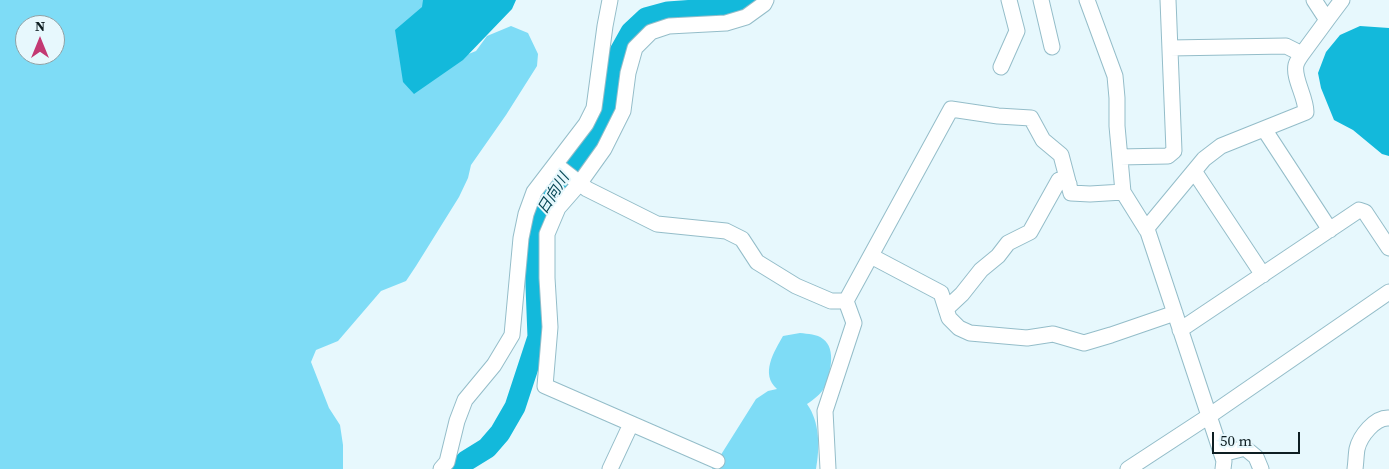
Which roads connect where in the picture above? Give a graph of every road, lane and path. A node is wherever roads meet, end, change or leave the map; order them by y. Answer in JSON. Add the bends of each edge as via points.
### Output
{"nodes":[{"id":1,"x":610,"y":0,"type":"edge"},
{"id":2,"x":766,"y":0,"type":"edge"},
{"id":3,"x":1009,"y":0,"type":"edge"},
{"id":4,"x":1041,"y":0,"type":"edge"},
{"id":5,"x":1087,"y":0,"type":"edge"},
{"id":6,"x":1168,"y":0,"type":"edge"},
{"id":7,"x":1314,"y":0,"type":"edge"},
{"id":8,"x":1342,"y":0,"type":"edge"},
{"id":9,"x":1326,"y":20,"type":"junction"},
{"id":10,"x":1052,"y":47,"type":"dead end"},
{"id":11,"x":1170,"y":48,"type":"junction"},
{"id":12,"x":1302,"y":54,"type":"junction"},
{"id":13,"x":1001,"y":67,"type":"dead end"},
{"id":14,"x":1264,"y":129,"type":"junction"},
{"id":15,"x":1120,"y":157,"type":"junction"},
{"id":16,"x":556,"y":165,"type":"junction"},
{"id":17,"x":1194,"y":171,"type":"junction"},
{"id":18,"x":579,"y":184,"type":"junction"},
{"id":19,"x":1069,"y":184,"type":"junction"},
{"id":20,"x":1122,"y":192,"type":"junction"},
{"id":21,"x":1146,"y":229,"type":"junction"},
{"id":22,"x":1330,"y":230,"type":"junction"},
{"id":23,"x":1389,"y":248,"type":"edge"},
{"id":24,"x":871,"y":256,"type":"junction"},
{"id":25,"x":1263,"y":275,"type":"junction"},
{"id":26,"x":1389,"y":292,"type":"edge"},
{"id":27,"x":846,"y":301,"type":"junction"},
{"id":28,"x":946,"y":309,"type":"junction"},
{"id":29,"x":1174,"y":313,"type":"junction"},
{"id":30,"x":1180,"y":330,"type":"junction"},
{"id":31,"x":1209,"y":416,"type":"junction"},
{"id":32,"x":1389,"y":418,"type":"edge"},
{"id":33,"x":631,"y":424,"type":"junction"},
{"id":34,"x":716,"y":461,"type":"dead end"},
{"id":35,"x":1222,"y":462,"type":"edge"},
{"id":36,"x":441,"y":469,"type":"edge"},
{"id":37,"x":610,"y":469,"type":"edge"},
{"id":38,"x":828,"y":469,"type":"edge"},
{"id":39,"x":1128,"y":469,"type":"edge"},
{"id":40,"x":1261,"y":469,"type":"edge"},
{"id":41,"x":1355,"y":469,"type":"edge"}],
"edges":[{"from":1,"to":16,"type":"street","via":[[594,108]]},
{"from":2,"to":18,"type":"street","via":[[746,17],[726,23],[669,26],[651,32],[635,48],[623,111],[604,149]]},
{"from":3,"to":13,"type":"street","via":[[1017,31]]},
{"from":4,"to":10,"type":"street"},
{"from":5,"to":15,"type":"street","via":[[1115,76]]},
{"from":6,"to":11,"type":"street"},
{"from":7,"to":9,"type":"street"},
{"from":8,"to":9,"type":"street"},
{"from":9,"to":12,"type":"street"},
{"from":11,"to":12,"type":"street","via":[[1286,46]]},
{"from":11,"to":15,"type":"street","via":[[1174,151],[1168,156]]},
{"from":12,"to":14,"type":"street","via":[[1296,71],[1306,112]]},
{"from":14,"to":17,"type":"street","via":[[1220,146]]},
{"from":14,"to":22,"type":"street"},
{"from":15,"to":20,"type":"street"},
{"from":16,"to":18,"type":"street"},
{"from":16,"to":36,"type":"street","via":[[534,192],[526,214],[512,335],[494,365],[465,400],[447,462]]},
{"from":17,"to":21,"type":"street"},
{"from":17,"to":25,"type":"street"},
{"from":18,"to":27,"type":"street","via":[[657,224],[726,231],[742,239],[758,262],[796,286],[831,301]]},
{"from":18,"to":33,"type":"street","via":[[558,208],[547,234],[550,327],[545,386]]},
{"from":19,"to":20,"type":"street","via":[[1071,193]]},
{"from":19,"to":24,"type":"street","via":[[1061,155],[1043,140],[1031,118],[951,109]]},
{"from":19,"to":28,"type":"street","via":[[1058,180],[1030,232],[1008,243]]},
{"from":20,"to":21,"type":"street"},
{"from":21,"to":29,"type":"street"},
{"from":22,"to":23,"type":"street","via":[[1359,210],[1365,212]]},
{"from":22,"to":25,"type":"street"},
{"from":24,"to":27,"type":"street"},
{"from":24,"to":28,"type":"street","via":[[941,292]]},
{"from":25,"to":30,"type":"street"},
{"from":26,"to":31,"type":"street"},
{"from":27,"to":38,"type":"street","via":[[854,323],[825,410]]},
{"from":28,"to":29,"type":"street","via":[[949,318],[970,333],[1027,338],[1053,334],[1084,343]]},
{"from":29,"to":30,"type":"street"},
{"from":30,"to":31,"type":"street"},
{"from":31,"to":35,"type":"street"},
{"from":31,"to":39,"type":"street"},
{"from":32,"to":41,"type":"street","via":[[1378,419],[1370,427],[1357,447]]},
{"from":33,"to":34,"type":"street"},
{"from":33,"to":37,"type":"street"},
{"from":35,"to":40,"type":"street","via":[[1245,448],[1256,457]]}]}
